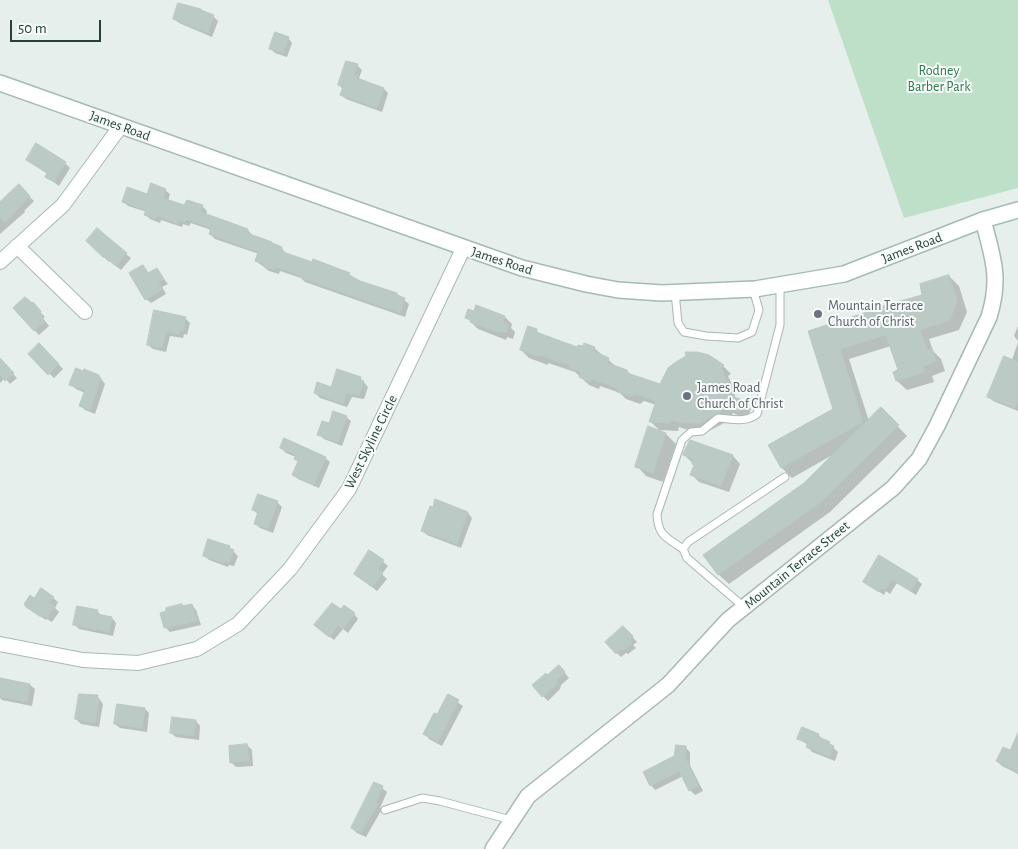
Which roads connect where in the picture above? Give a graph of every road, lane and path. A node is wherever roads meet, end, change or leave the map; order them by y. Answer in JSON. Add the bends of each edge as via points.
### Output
{"nodes":[{"id":1,"x":0,"y":83,"type":"edge"},
{"id":2,"x":120,"y":126,"type":"junction"},
{"id":3,"x":1018,"y":210,"type":"edge"},
{"id":4,"x":983,"y":220,"type":"junction"},
{"id":5,"x":17,"y":246,"type":"junction"},
{"id":6,"x":463,"y":248,"type":"junction"},
{"id":7,"x":0,"y":262,"type":"edge"},
{"id":8,"x":780,"y":285,"type":"junction"},
{"id":9,"x":753,"y":289,"type":"junction"},
{"id":10,"x":676,"y":292,"type":"junction"},
{"id":11,"x":85,"y":312,"type":"dead end"},
{"id":12,"x":784,"y":477,"type":"dead end"},
{"id":13,"x":683,"y":549,"type":"junction"},
{"id":14,"x":745,"y":607,"type":"junction"},
{"id":15,"x":0,"y":644,"type":"edge"},
{"id":16,"x":385,"y":810,"type":"dead end"},
{"id":17,"x":512,"y":820,"type":"junction"},
{"id":18,"x":493,"y":849,"type":"edge"}],
"edges":[{"from":1,"to":2,"type":"main road","name":"James Road"},
{"from":2,"to":5,"type":"street","via":[[63,205]]},
{"from":2,"to":6,"type":"main road","name":"James Road"},
{"from":3,"to":4,"type":"main road","name":"James Road"},
{"from":4,"to":8,"type":"main road","name":"James Road","via":[[844,274]]},
{"from":4,"to":14,"type":"main road","name":"Mountain Terrace Street","via":[[996,267],[994,299],[989,317],[918,459],[894,488]]},
{"from":5,"to":7,"type":"street"},
{"from":5,"to":11,"type":"street"},
{"from":6,"to":10,"type":"main road","name":"James Road","via":[[522,268],[586,284],[618,290]]},
{"from":6,"to":15,"type":"street","name":"West Skyline Circle","via":[[349,489],[290,569],[238,624],[197,649],[138,663],[83,660]]},
{"from":8,"to":9,"type":"main road","name":"James Road"},
{"from":8,"to":13,"type":"lane","via":[[780,325],[757,414],[742,420],[718,418],[702,431],[692,432],[682,440],[657,514],[657,526],[662,534]]},
{"from":9,"to":10,"type":"main road","name":"James Road"},
{"from":9,"to":10,"type":"lane","via":[[758,310],[752,332],[738,338],[684,332],[678,323]]},
{"from":12,"to":13,"type":"lane","via":[[688,542]]},
{"from":13,"to":14,"type":"lane","via":[[687,558]]},
{"from":14,"to":17,"type":"main road","name":"Mountain Terrace Street","via":[[728,620],[668,685],[528,796]]},
{"from":16,"to":17,"type":"lane","via":[[422,798]]},
{"from":17,"to":18,"type":"main road","name":"Mountain Terrace Street"}]}
